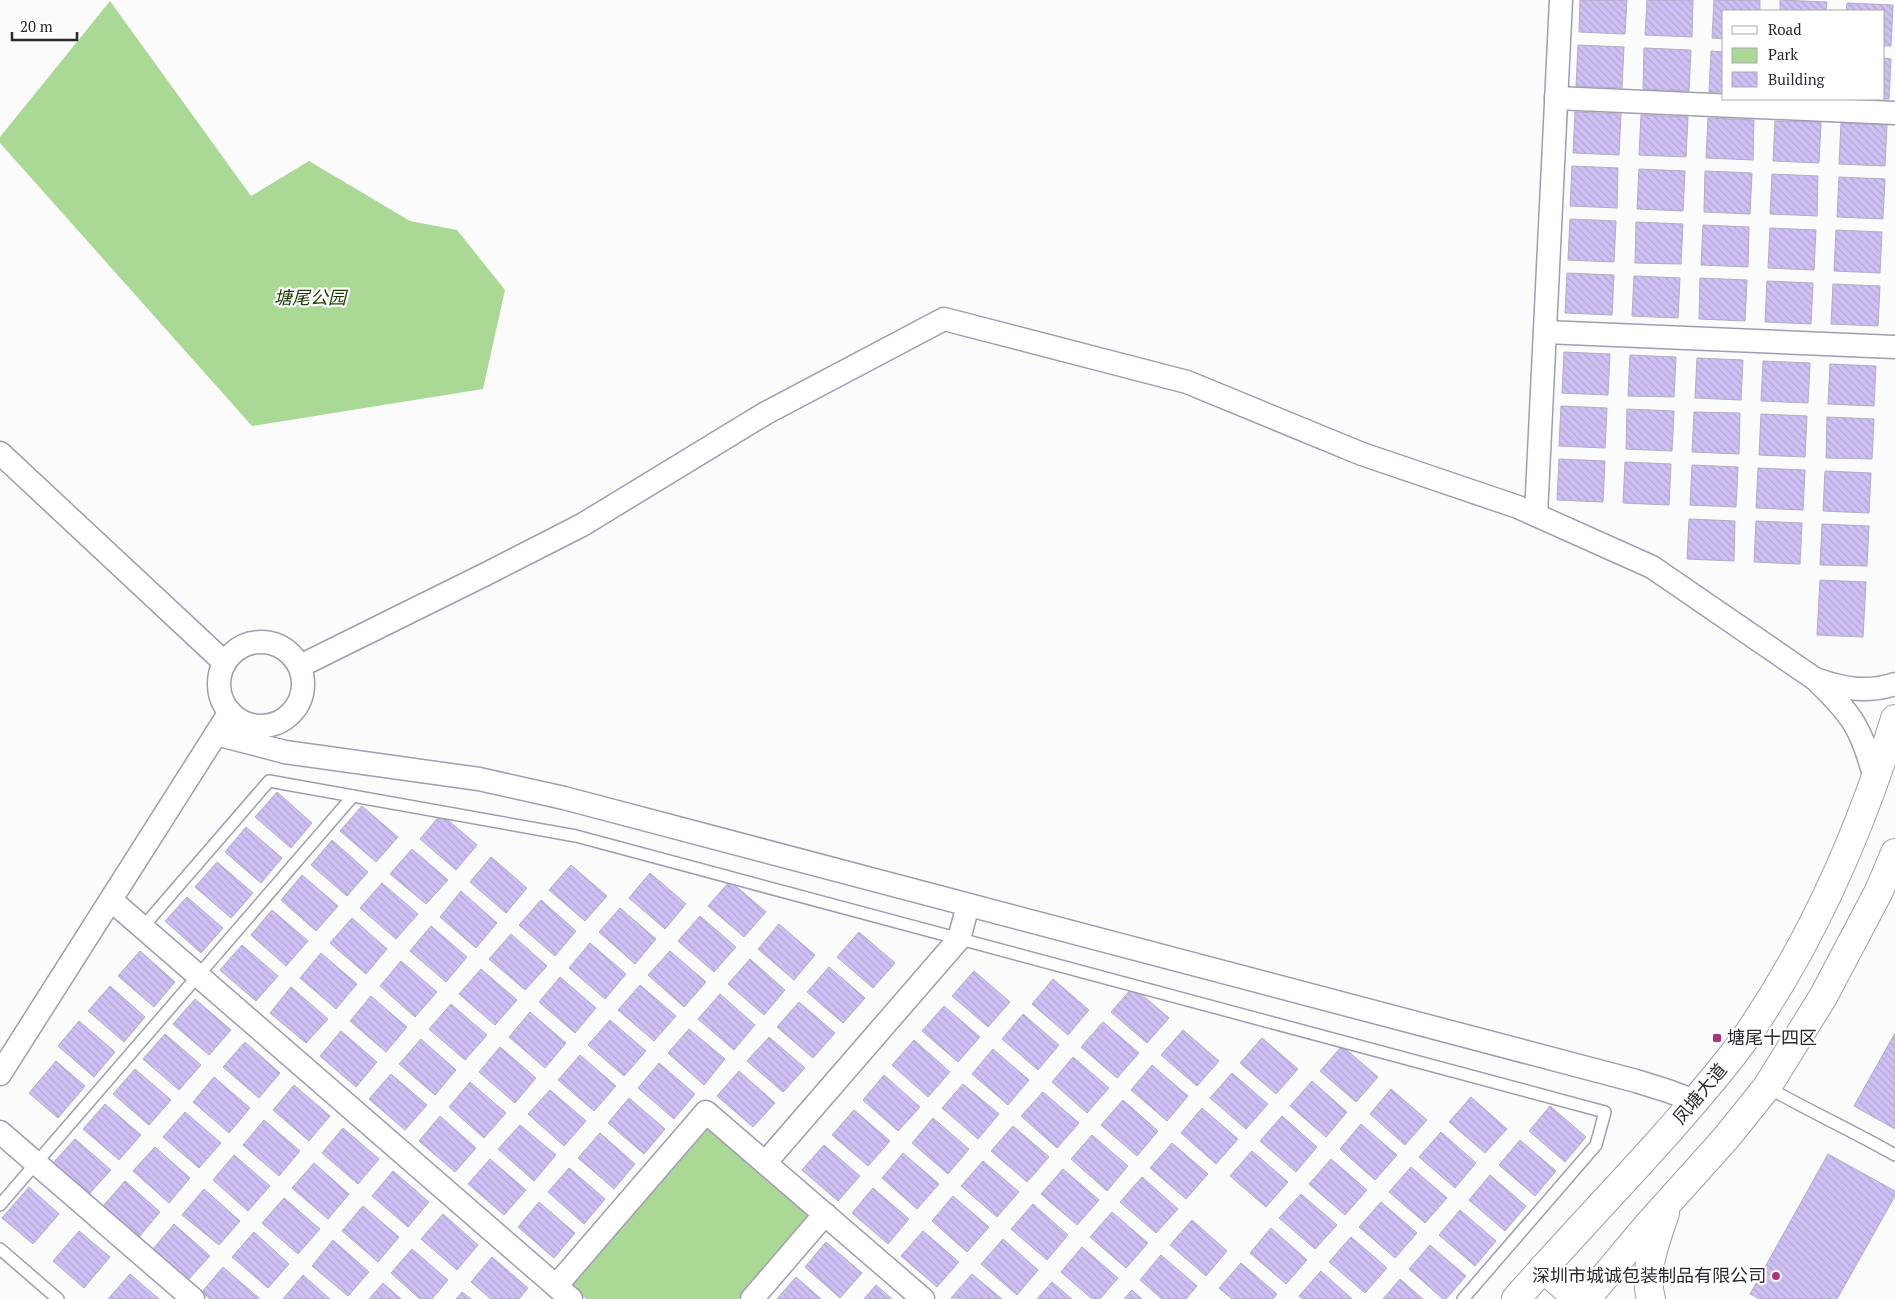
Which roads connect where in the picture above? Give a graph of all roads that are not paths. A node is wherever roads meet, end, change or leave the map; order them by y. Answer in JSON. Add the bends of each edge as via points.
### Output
{"nodes":[{"id":1,"x":1561,"y":0,"type":"edge"},
{"id":2,"x":1556,"y":98,"type":"junction"},
{"id":3,"x":1895,"y":113,"type":"edge"},
{"id":4,"x":1545,"y":332,"type":"junction"},
{"id":5,"x":1895,"y":347,"type":"edge"},
{"id":6,"x":0,"y":453,"type":"edge"},
{"id":7,"x":1536,"y":515,"type":"junction"},
{"id":8,"x":225,"y":663,"type":"junction"},
{"id":9,"x":300,"y":666,"type":"junction"},
{"id":10,"x":1815,"y":679,"type":"junction"},
{"id":11,"x":1895,"y":684,"type":"edge"},
{"id":12,"x":230,"y":712,"type":"junction"},
{"id":13,"x":1895,"y":719,"type":"edge"},
{"id":14,"x":216,"y":734,"type":"junction"},
{"id":15,"x":1875,"y":779,"type":"junction"},
{"id":16,"x":353,"y":796,"type":"junction"},
{"id":17,"x":1895,"y":852,"type":"edge"},
{"id":18,"x":110,"y":900,"type":"junction"},
{"id":19,"x":968,"y":904,"type":"junction"},
{"id":20,"x":142,"y":928,"type":"junction"},
{"id":21,"x":959,"y":939,"type":"junction"},
{"id":22,"x":198,"y":976,"type":"junction"},
{"id":23,"x":0,"y":1074,"type":"edge"},
{"id":24,"x":1767,"y":1087,"type":"junction"},
{"id":25,"x":1695,"y":1101,"type":"junction"},
{"id":26,"x":0,"y":1132,"type":"edge"},
{"id":27,"x":1895,"y":1154,"type":"edge"},
{"id":28,"x":765,"y":1163,"type":"junction"},
{"id":29,"x":36,"y":1164,"type":"junction"},
{"id":30,"x":0,"y":1205,"type":"edge"},
{"id":31,"x":1668,"y":1205,"type":"junction"},
{"id":32,"x":825,"y":1214,"type":"junction"},
{"id":33,"x":0,"y":1249,"type":"edge"},
{"id":34,"x":1543,"y":1268,"type":"junction"},
{"id":35,"x":564,"y":1292,"type":"edge"},
{"id":36,"x":1526,"y":1296,"type":"edge"},
{"id":37,"x":58,"y":1299,"type":"edge"},
{"id":38,"x":193,"y":1299,"type":"edge"},
{"id":39,"x":752,"y":1299,"type":"edge"},
{"id":40,"x":923,"y":1299,"type":"edge"},
{"id":41,"x":1463,"y":1299,"type":"edge"},
{"id":42,"x":1578,"y":1299,"type":"edge"},
{"id":43,"x":1586,"y":1299,"type":"edge"},
{"id":44,"x":1651,"y":1299,"type":"edge"}],
"edges":[{"from":1,"to":2,"type":"street"},
{"from":2,"to":3,"type":"street"},
{"from":2,"to":4,"type":"street"},
{"from":4,"to":5,"type":"street"},
{"from":4,"to":7,"type":"street"},
{"from":6,"to":8,"type":"street"},
{"from":7,"to":9,"type":"street","via":[[1362,454],[1187,382],[944,319],[766,413],[582,525]]},
{"from":7,"to":10,"type":"street","via":[[1652,567]]},
{"from":8,"to":9,"type":"street","via":[[234,652],[260,642],[282,647]]},
{"from":8,"to":12,"type":"street","via":[[220,684],[222,698]]},
{"from":9,"to":12,"type":"street","via":[[304,680],[301,698],[293,711],[280,721],[256,726],[243,722]]},
{"from":10,"to":11,"type":"street","via":[[1842,688],[1865,690]]},
{"from":10,"to":15,"type":"street","via":[[1852,718],[1862,735]]},
{"from":12,"to":14,"type":"street"},
{"from":13,"to":15,"type":"main road","name":"凤塘大道"},
{"from":14,"to":18,"type":"street"},
{"from":14,"to":19,"type":"street","via":[[284,752],[479,779],[564,798]]},
{"from":15,"to":25,"type":"main road","name":"凤塘大道","via":[[1840,871],[1781,984],[1745,1038]]},
{"from":16,"to":20,"type":"lane","via":[[269,781]]},
{"from":16,"to":21,"type":"lane","via":[[576,836]]},
{"from":16,"to":22,"type":"lane"},
{"from":17,"to":24,"type":"main road","via":[[1842,963]]},
{"from":18,"to":20,"type":"street"},
{"from":18,"to":23,"type":"street"},
{"from":19,"to":21,"type":"street"},
{"from":19,"to":25,"type":"street","via":[[1626,1079]]},
{"from":20,"to":22,"type":"street"},
{"from":21,"to":28,"type":"street"},
{"from":21,"to":41,"type":"lane","via":[[1605,1112],[1596,1145]]},
{"from":22,"to":29,"type":"lane"},
{"from":22,"to":35,"type":"street"},
{"from":24,"to":27,"type":"lane"},
{"from":24,"to":31,"type":"main road"},
{"from":25,"to":34,"type":"main road","name":"凤塘大道"},
{"from":26,"to":29,"type":"street"},
{"from":28,"to":32,"type":"street"},
{"from":28,"to":35,"type":"street","via":[[706,1112]]},
{"from":29,"to":30,"type":"lane"},
{"from":29,"to":38,"type":"street"},
{"from":31,"to":43,"type":"main road"},
{"from":31,"to":44,"type":"main road","via":[[1650,1267]]},
{"from":32,"to":39,"type":"street"},
{"from":32,"to":40,"type":"street"},
{"from":33,"to":37,"type":"lane"},
{"from":34,"to":36,"type":"main road","name":"凤塘大道"},
{"from":34,"to":42,"type":"main road"}]}
